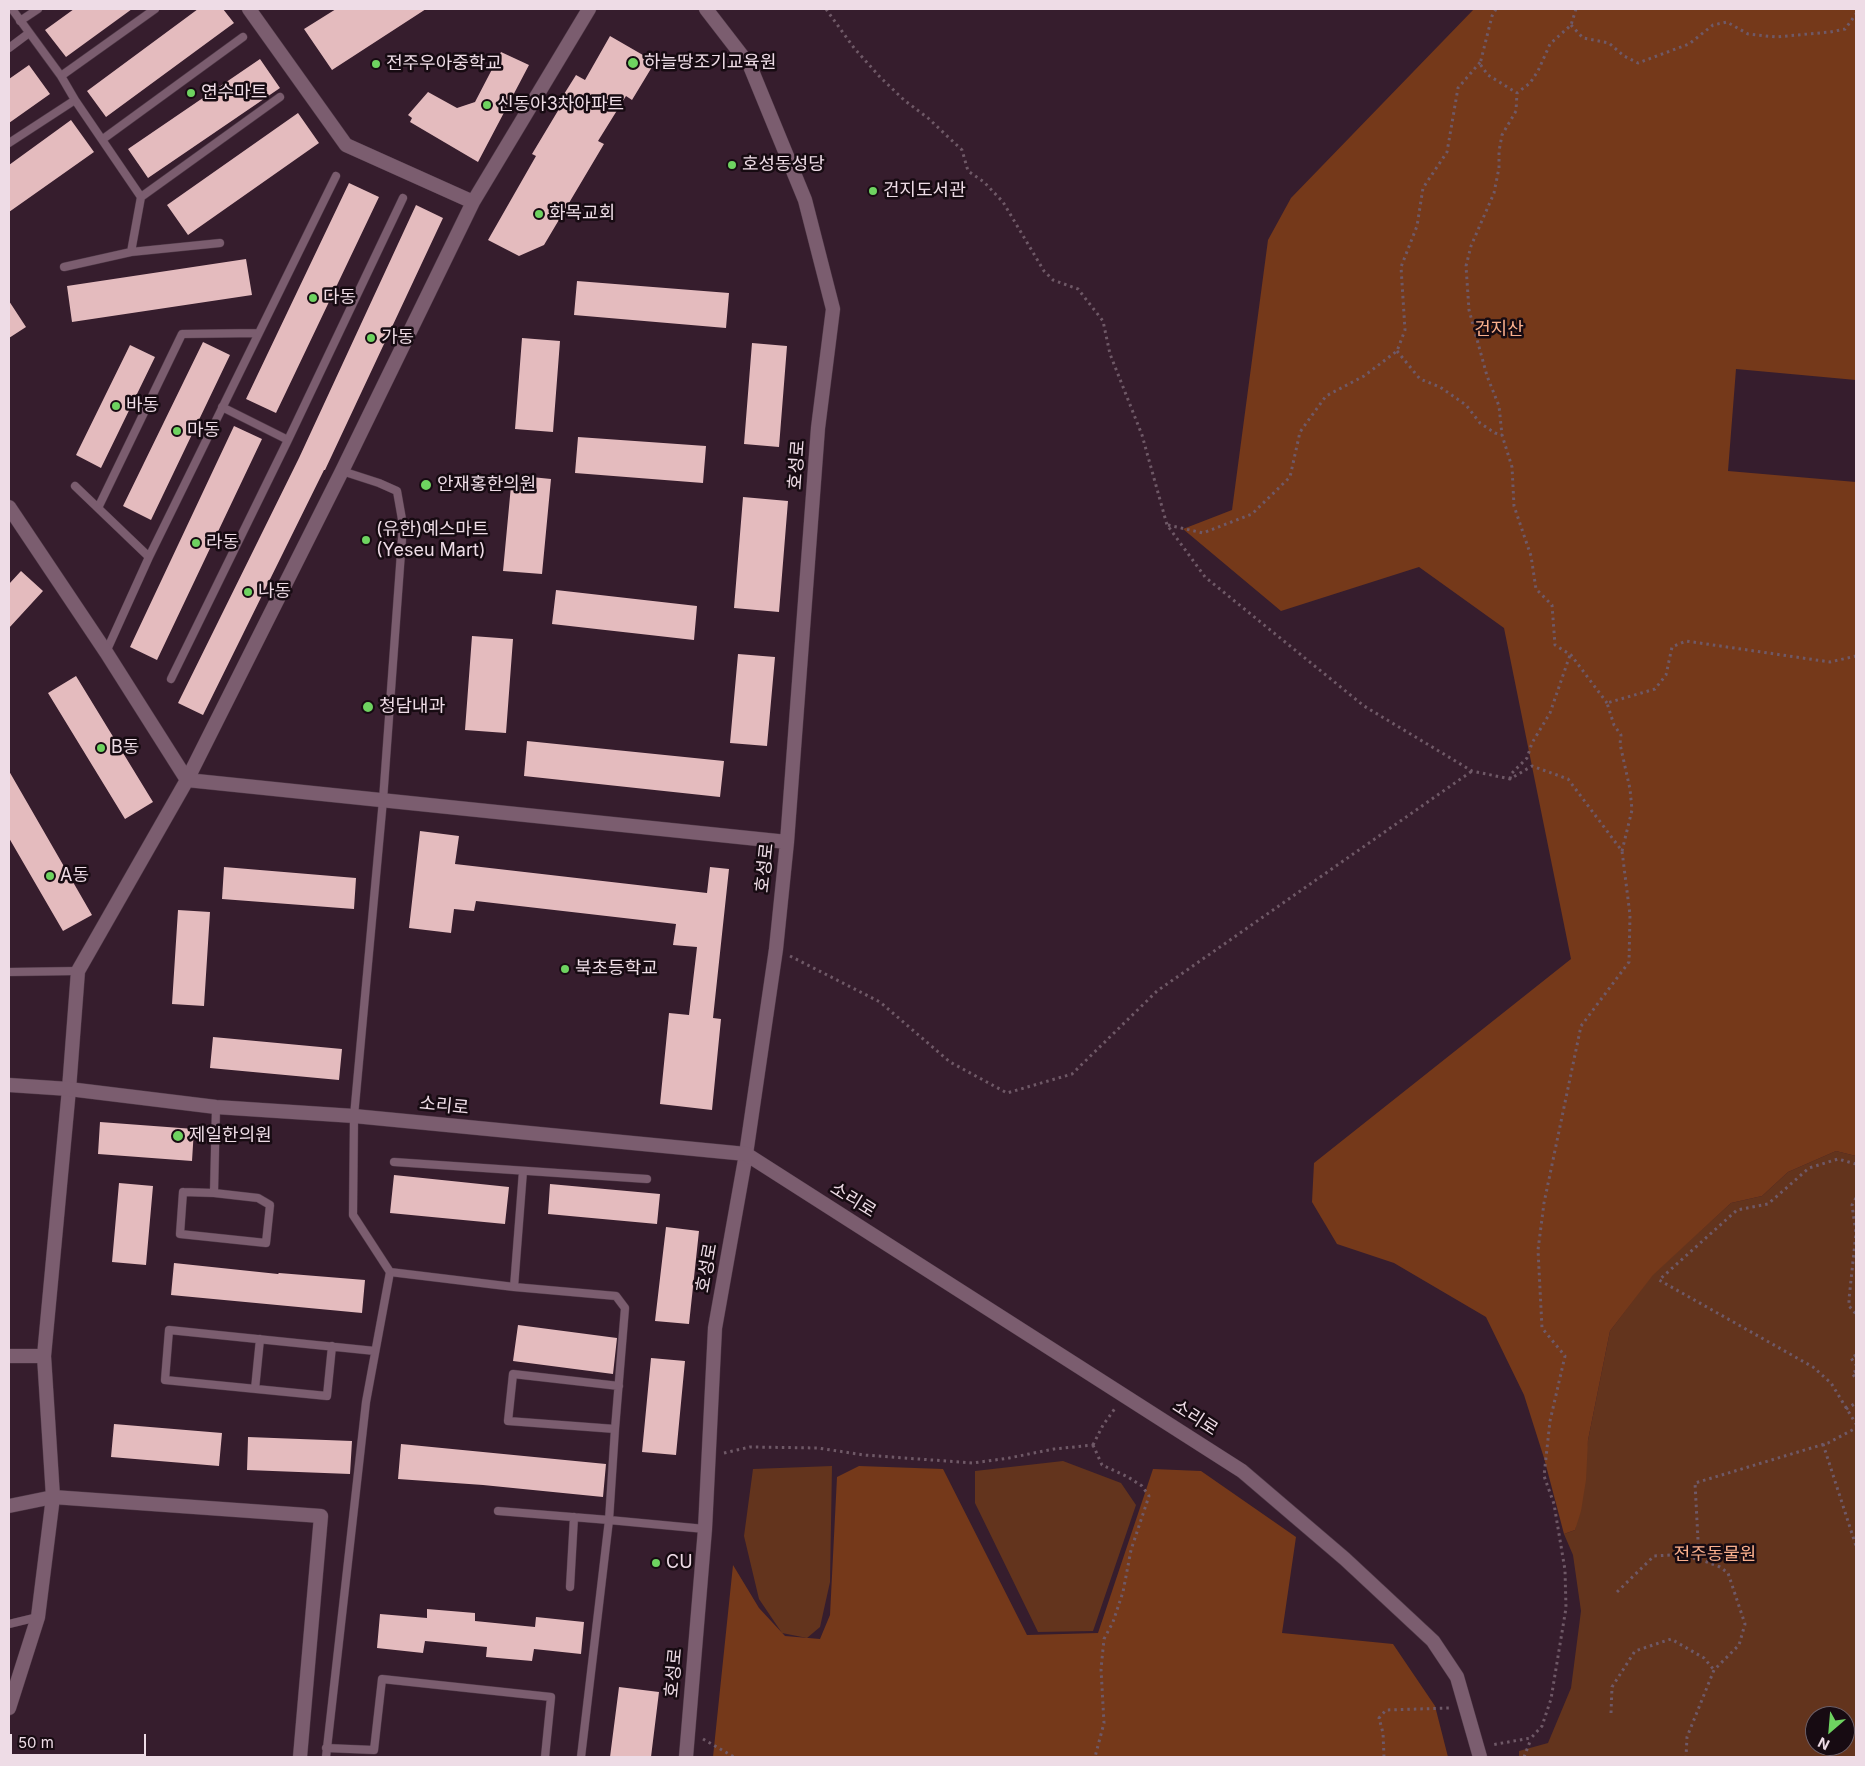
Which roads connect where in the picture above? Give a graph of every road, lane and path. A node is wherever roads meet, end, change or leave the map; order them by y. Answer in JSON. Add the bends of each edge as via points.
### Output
{"nodes":[{"id":1,"x":12,"y":9,"type":"edge"},
{"id":2,"x":38,"y":9,"type":"edge"},
{"id":3,"x":155,"y":9,"type":"edge"},
{"id":4,"x":249,"y":9,"type":"edge"},
{"id":5,"x":589,"y":9,"type":"edge"},
{"id":6,"x":706,"y":9,"type":"edge"},
{"id":7,"x":826,"y":9,"type":"edge"},
{"id":8,"x":1496,"y":9,"type":"edge"},
{"id":9,"x":1576,"y":9,"type":"edge"},
{"id":10,"x":1856,"y":14,"type":"edge"},
{"id":11,"x":20,"y":21,"type":"junction"},
{"id":12,"x":1571,"y":25,"type":"junction"},
{"id":13,"x":29,"y":33,"type":"junction"},
{"id":14,"x":243,"y":38,"type":"dead end"},
{"id":15,"x":9,"y":48,"type":"edge"},
{"id":16,"x":1482,"y":60,"type":"junction"},
{"id":17,"x":61,"y":76,"type":"junction"},
{"id":18,"x":1517,"y":93,"type":"junction"},
{"id":19,"x":280,"y":97,"type":"dead end"},
{"id":20,"x":75,"y":100,"type":"junction"},
{"id":21,"x":103,"y":138,"type":"junction"},
{"id":22,"x":9,"y":143,"type":"edge"},
{"id":23,"x":336,"y":176,"type":"dead end"},
{"id":24,"x":141,"y":197,"type":"junction"},
{"id":25,"x":403,"y":198,"type":"dead end"},
{"id":26,"x":473,"y":202,"type":"junction"},
{"id":27,"x":220,"y":243,"type":"dead end"},
{"id":28,"x":130,"y":252,"type":"junction"},
{"id":29,"x":64,"y":267,"type":"dead end"},
{"id":30,"x":258,"y":333,"type":"junction"},
{"id":31,"x":1397,"y":351,"type":"junction"},
{"id":32,"x":222,"y":407,"type":"junction"},
{"id":33,"x":1502,"y":435,"type":"junction"},
{"id":34,"x":288,"y":440,"type":"junction"},
{"id":35,"x":342,"y":471,"type":"junction"},
{"id":36,"x":75,"y":486,"type":"dead end"},
{"id":37,"x":9,"y":507,"type":"edge"},
{"id":38,"x":98,"y":508,"type":"junction"},
{"id":39,"x":1167,"y":525,"type":"junction"},
{"id":40,"x":149,"y":557,"type":"junction"},
{"id":41,"x":106,"y":652,"type":"junction"},
{"id":42,"x":1570,"y":654,"type":"junction"},
{"id":43,"x":1856,"y":656,"type":"edge"},
{"id":44,"x":171,"y":679,"type":"dead end"},
{"id":45,"x":1608,"y":703,"type":"junction"},
{"id":46,"x":1472,"y":771,"type":"junction"},
{"id":47,"x":1510,"y":779,"type":"junction"},
{"id":48,"x":187,"y":780,"type":"junction"},
{"id":49,"x":383,"y":800,"type":"junction"},
{"id":50,"x":787,"y":842,"type":"junction"},
{"id":51,"x":1622,"y":851,"type":"junction"},
{"id":52,"x":776,"y":949,"type":"junction"},
{"id":53,"x":78,"y":971,"type":"junction"},
{"id":54,"x":9,"y":972,"type":"edge"},
{"id":55,"x":9,"y":1085,"type":"edge"},
{"id":56,"x":69,"y":1089,"type":"junction"},
{"id":57,"x":216,"y":1107,"type":"junction"},
{"id":58,"x":354,"y":1116,"type":"junction"},
{"id":59,"x":746,"y":1154,"type":"junction"},
{"id":60,"x":394,"y":1162,"type":"dead end"},
{"id":61,"x":1856,"y":1164,"type":"edge"},
{"id":62,"x":522,"y":1171,"type":"junction"},
{"id":63,"x":647,"y":1180,"type":"dead end"},
{"id":64,"x":214,"y":1193,"type":"junction"},
{"id":65,"x":1856,"y":1198,"type":"edge"},
{"id":66,"x":390,"y":1272,"type":"junction"},
{"id":67,"x":514,"y":1287,"type":"junction"},
{"id":68,"x":1856,"y":1314,"type":"edge"},
{"id":69,"x":260,"y":1339,"type":"junction"},
{"id":70,"x":332,"y":1346,"type":"junction"},
{"id":71,"x":375,"y":1351,"type":"junction"},
{"id":72,"x":1856,"y":1355,"type":"edge"},
{"id":73,"x":9,"y":1356,"type":"edge"},
{"id":74,"x":44,"y":1356,"type":"junction"},
{"id":75,"x":1856,"y":1365,"type":"edge"},
{"id":76,"x":1856,"y":1371,"type":"edge"},
{"id":77,"x":1856,"y":1379,"type":"edge"},
{"id":78,"x":619,"y":1386,"type":"junction"},
{"id":79,"x":254,"y":1389,"type":"junction"},
{"id":80,"x":1126,"y":1396,"type":"junction"},
{"id":81,"x":1856,"y":1403,"type":"edge"},
{"id":82,"x":1846,"y":1409,"type":"junction"},
{"id":83,"x":1856,"y":1426,"type":"edge"},
{"id":84,"x":615,"y":1428,"type":"junction"},
{"id":85,"x":1823,"y":1444,"type":"junction"},
{"id":86,"x":1092,"y":1445,"type":"junction"},
{"id":87,"x":708,"y":1457,"type":"junction"},
{"id":88,"x":53,"y":1496,"type":"junction"},
{"id":89,"x":9,"y":1506,"type":"edge"},
{"id":90,"x":498,"y":1511,"type":"dead end"},
{"id":91,"x":574,"y":1517,"type":"junction"},
{"id":92,"x":609,"y":1520,"type":"junction"},
{"id":93,"x":705,"y":1529,"type":"junction"},
{"id":94,"x":1856,"y":1546,"type":"edge"},
{"id":95,"x":1699,"y":1559,"type":"junction"},
{"id":96,"x":570,"y":1587,"type":"dead end"},
{"id":97,"x":1617,"y":1592,"type":"dead end"},
{"id":98,"x":38,"y":1617,"type":"junction"},
{"id":99,"x":9,"y":1624,"type":"edge"},
{"id":100,"x":1714,"y":1670,"type":"junction"},
{"id":101,"x":1466,"y":1707,"type":"junction"},
{"id":102,"x":9,"y":1708,"type":"edge"},
{"id":103,"x":1611,"y":1713,"type":"dead end"},
{"id":104,"x":688,"y":1730,"type":"junction"},
{"id":105,"x":1487,"y":1738,"type":"dead end"},
{"id":106,"x":1532,"y":1738,"type":"junction"},
{"id":107,"x":326,"y":1748,"type":"junction"},
{"id":108,"x":300,"y":1757,"type":"edge"},
{"id":109,"x":326,"y":1757,"type":"edge"},
{"id":110,"x":545,"y":1757,"type":"edge"},
{"id":111,"x":581,"y":1757,"type":"edge"},
{"id":112,"x":686,"y":1757,"type":"edge"},
{"id":113,"x":734,"y":1757,"type":"edge"},
{"id":114,"x":1095,"y":1757,"type":"edge"},
{"id":115,"x":1384,"y":1757,"type":"edge"},
{"id":116,"x":1480,"y":1757,"type":"edge"},
{"id":117,"x":1524,"y":1757,"type":"edge"},
{"id":118,"x":1686,"y":1757,"type":"edge"}],
"edges":[{"from":1,"to":11,"type":"lane"},
{"from":2,"to":11,"type":"lane"},
{"from":3,"to":17,"type":"lane"},
{"from":4,"to":26,"type":"street","via":[[346,146]]},
{"from":5,"to":26,"type":"street"},
{"from":6,"to":50,"type":"street","name":"호성로","via":[[750,66],[805,200],[833,309],[818,428]]},
{"from":7,"to":39,"type":"path","via":[[880,77],[962,150],[968,172],[984,182],[1002,202],[1044,271],[1052,280],[1078,289],[1103,321],[1110,354],[1142,435]]},
{"from":8,"to":16,"type":"path"},
{"from":9,"to":12,"type":"path"},
{"from":10,"to":12,"type":"path","via":[[1844,29],[1776,37],[1748,34],[1727,22],[1713,25],[1689,44],[1638,63],[1609,43],[1583,38]]},
{"from":11,"to":13,"type":"lane"},
{"from":12,"to":18,"type":"path","via":[[1550,44],[1530,83]]},
{"from":13,"to":15,"type":"lane"},
{"from":13,"to":17,"type":"lane"},
{"from":14,"to":21,"type":"lane"},
{"from":16,"to":18,"type":"path","via":[[1480,64],[1488,75]]},
{"from":16,"to":31,"type":"path","via":[[1458,88],[1447,152],[1424,188],[1417,226],[1401,267],[1405,330]]},
{"from":17,"to":20,"type":"lane"},
{"from":18,"to":33,"type":"path","via":[[1516,111],[1502,135],[1494,193],[1466,266],[1469,310],[1487,376],[1499,406]]},
{"from":19,"to":24,"type":"lane"},
{"from":20,"to":21,"type":"lane"},
{"from":20,"to":22,"type":"lane"},
{"from":21,"to":24,"type":"lane"},
{"from":23,"to":30,"type":"lane"},
{"from":24,"to":28,"type":"lane"},
{"from":25,"to":34,"type":"lane"},
{"from":26,"to":35,"type":"street"},
{"from":27,"to":28,"type":"lane"},
{"from":28,"to":29,"type":"lane"},
{"from":30,"to":32,"type":"lane"},
{"from":30,"to":38,"type":"lane","via":[[182,334]]},
{"from":31,"to":33,"type":"path","via":[[1420,378],[1466,405],[1480,423]]},
{"from":31,"to":39,"type":"path","via":[[1364,376],[1326,396],[1300,432],[1290,476],[1252,514],[1203,533]]},
{"from":32,"to":34,"type":"lane"},
{"from":32,"to":40,"type":"lane"},
{"from":33,"to":42,"type":"path","via":[[1512,467],[1514,506],[1531,556],[1536,589],[1552,605],[1555,645]]},
{"from":34,"to":44,"type":"lane"},
{"from":35,"to":48,"type":"street"},
{"from":35,"to":49,"type":"lane","via":[[398,491],[403,525]]},
{"from":36,"to":38,"type":"lane"},
{"from":37,"to":41,"type":"street"},
{"from":38,"to":40,"type":"lane"},
{"from":39,"to":46,"type":"path","via":[[1205,577],[1364,706]]},
{"from":40,"to":41,"type":"lane"},
{"from":41,"to":48,"type":"street"},
{"from":42,"to":45,"type":"path"},
{"from":42,"to":47,"type":"path","via":[[1550,713],[1527,758]]},
{"from":43,"to":45,"type":"path","via":[[1830,662],[1686,641],[1672,647],[1666,675],[1655,689]]},
{"from":45,"to":51,"type":"path","via":[[1614,725],[1621,735],[1632,810]]},
{"from":46,"to":47,"type":"path"},
{"from":46,"to":52,"type":"path","via":[[1157,991],[1072,1074],[1007,1093],[950,1062],[880,1002]]},
{"from":47,"to":51,"type":"path","via":[[1532,766],[1568,778]]},
{"from":48,"to":49,"type":"street"},
{"from":48,"to":53,"type":"street"},
{"from":49,"to":50,"type":"street"},
{"from":49,"to":58,"type":"lane"},
{"from":50,"to":52,"type":"street","name":"호성로"},
{"from":51,"to":106,"type":"path","via":[[1630,915],[1629,962],[1581,1026],[1544,1203],[1538,1250],[1542,1328],[1565,1356],[1550,1421],[1544,1476],[1554,1504],[1565,1570],[1566,1608],[1552,1699],[1542,1726]]},
{"from":52,"to":59,"type":"street","name":"호성로"},
{"from":53,"to":54,"type":"lane"},
{"from":53,"to":56,"type":"street"},
{"from":55,"to":56,"type":"street","name":"소리로"},
{"from":56,"to":57,"type":"street","name":"소리로"},
{"from":56,"to":74,"type":"street"},
{"from":57,"to":58,"type":"street","name":"소리로"},
{"from":57,"to":64,"type":"lane"},
{"from":58,"to":59,"type":"street","name":"소리로"},
{"from":58,"to":66,"type":"lane","via":[[353,1215]]},
{"from":59,"to":80,"type":"street","name":"소리로"},
{"from":59,"to":87,"type":"street","name":"호성로","via":[[715,1328]]},
{"from":60,"to":62,"type":"lane"},
{"from":61,"to":82,"type":"path","via":[[1838,1159],[1809,1168],[1768,1204],[1738,1210],[1659,1280],[1813,1367],[1831,1384]]},
{"from":62,"to":63,"type":"lane"},
{"from":62,"to":67,"type":"lane"},
{"from":64,"to":64,"type":"lane","via":[[183,1192],[180,1234],[266,1243],[270,1205],[258,1198]]},
{"from":65,"to":68,"type":"path","via":[[1852,1205],[1856,1233],[1849,1306]]},
{"from":66,"to":67,"type":"lane"},
{"from":66,"to":71,"type":"lane"},
{"from":67,"to":78,"type":"lane","via":[[616,1296],[625,1308]]},
{"from":69,"to":70,"type":"lane"},
{"from":69,"to":79,"type":"lane"},
{"from":69,"to":79,"type":"lane","via":[[169,1330],[164,1380]]},
{"from":70,"to":71,"type":"lane"},
{"from":70,"to":79,"type":"lane","via":[[327,1396]]},
{"from":71,"to":107,"type":"lane","via":[[366,1402]]},
{"from":72,"to":75,"type":"path","via":[[1851,1358]]},
{"from":73,"to":74,"type":"street"},
{"from":74,"to":88,"type":"street"},
{"from":76,"to":77,"type":"path","via":[[1852,1372]]},
{"from":78,"to":84,"type":"lane"},
{"from":78,"to":84,"type":"lane","via":[[513,1374],[508,1421]]},
{"from":80,"to":86,"type":"path"},
{"from":80,"to":101,"type":"street","name":"소리로","via":[[1242,1471],[1345,1559],[1433,1641],[1457,1677]]},
{"from":81,"to":82,"type":"path"},
{"from":82,"to":83,"type":"path"},
{"from":83,"to":85,"type":"path"},
{"from":84,"to":92,"type":"lane"},
{"from":85,"to":94,"type":"path"},
{"from":85,"to":95,"type":"path","via":[[1694,1483]]},
{"from":86,"to":87,"type":"path","via":[[973,1463],[864,1455],[818,1448],[739,1448]]},
{"from":86,"to":114,"type":"path","via":[[1102,1465],[1142,1486],[1149,1496],[1131,1550],[1123,1592],[1104,1639],[1101,1670],[1104,1722]]},
{"from":87,"to":93,"type":"street","name":"호성로"},
{"from":88,"to":89,"type":"street"},
{"from":88,"to":98,"type":"street"},
{"from":88,"to":108,"type":"street","via":[[321,1516]]},
{"from":90,"to":91,"type":"lane"},
{"from":91,"to":92,"type":"lane"},
{"from":91,"to":96,"type":"lane"},
{"from":92,"to":93,"type":"lane"},
{"from":92,"to":111,"type":"lane"},
{"from":93,"to":104,"type":"street","name":"호성로"},
{"from":95,"to":97,"type":"path","via":[[1654,1556]]},
{"from":95,"to":100,"type":"path","via":[[1728,1573],[1745,1624],[1739,1645]]},
{"from":98,"to":99,"type":"lane"},
{"from":98,"to":102,"type":"street"},
{"from":100,"to":103,"type":"path","via":[[1704,1658],[1671,1639],[1635,1651],[1612,1686]]},
{"from":100,"to":118,"type":"path","via":[[1686,1737]]},
{"from":101,"to":115,"type":"path","via":[[1386,1710],[1379,1718]]},
{"from":101,"to":116,"type":"street","name":"소리로"},
{"from":104,"to":112,"type":"street","name":"호성로"},
{"from":104,"to":113,"type":"path"},
{"from":105,"to":106,"type":"path","via":[[1490,1745]]},
{"from":106,"to":117,"type":"path"},
{"from":107,"to":109,"type":"lane"},
{"from":107,"to":110,"type":"lane","via":[[374,1750],[382,1679],[551,1697]]}]}
